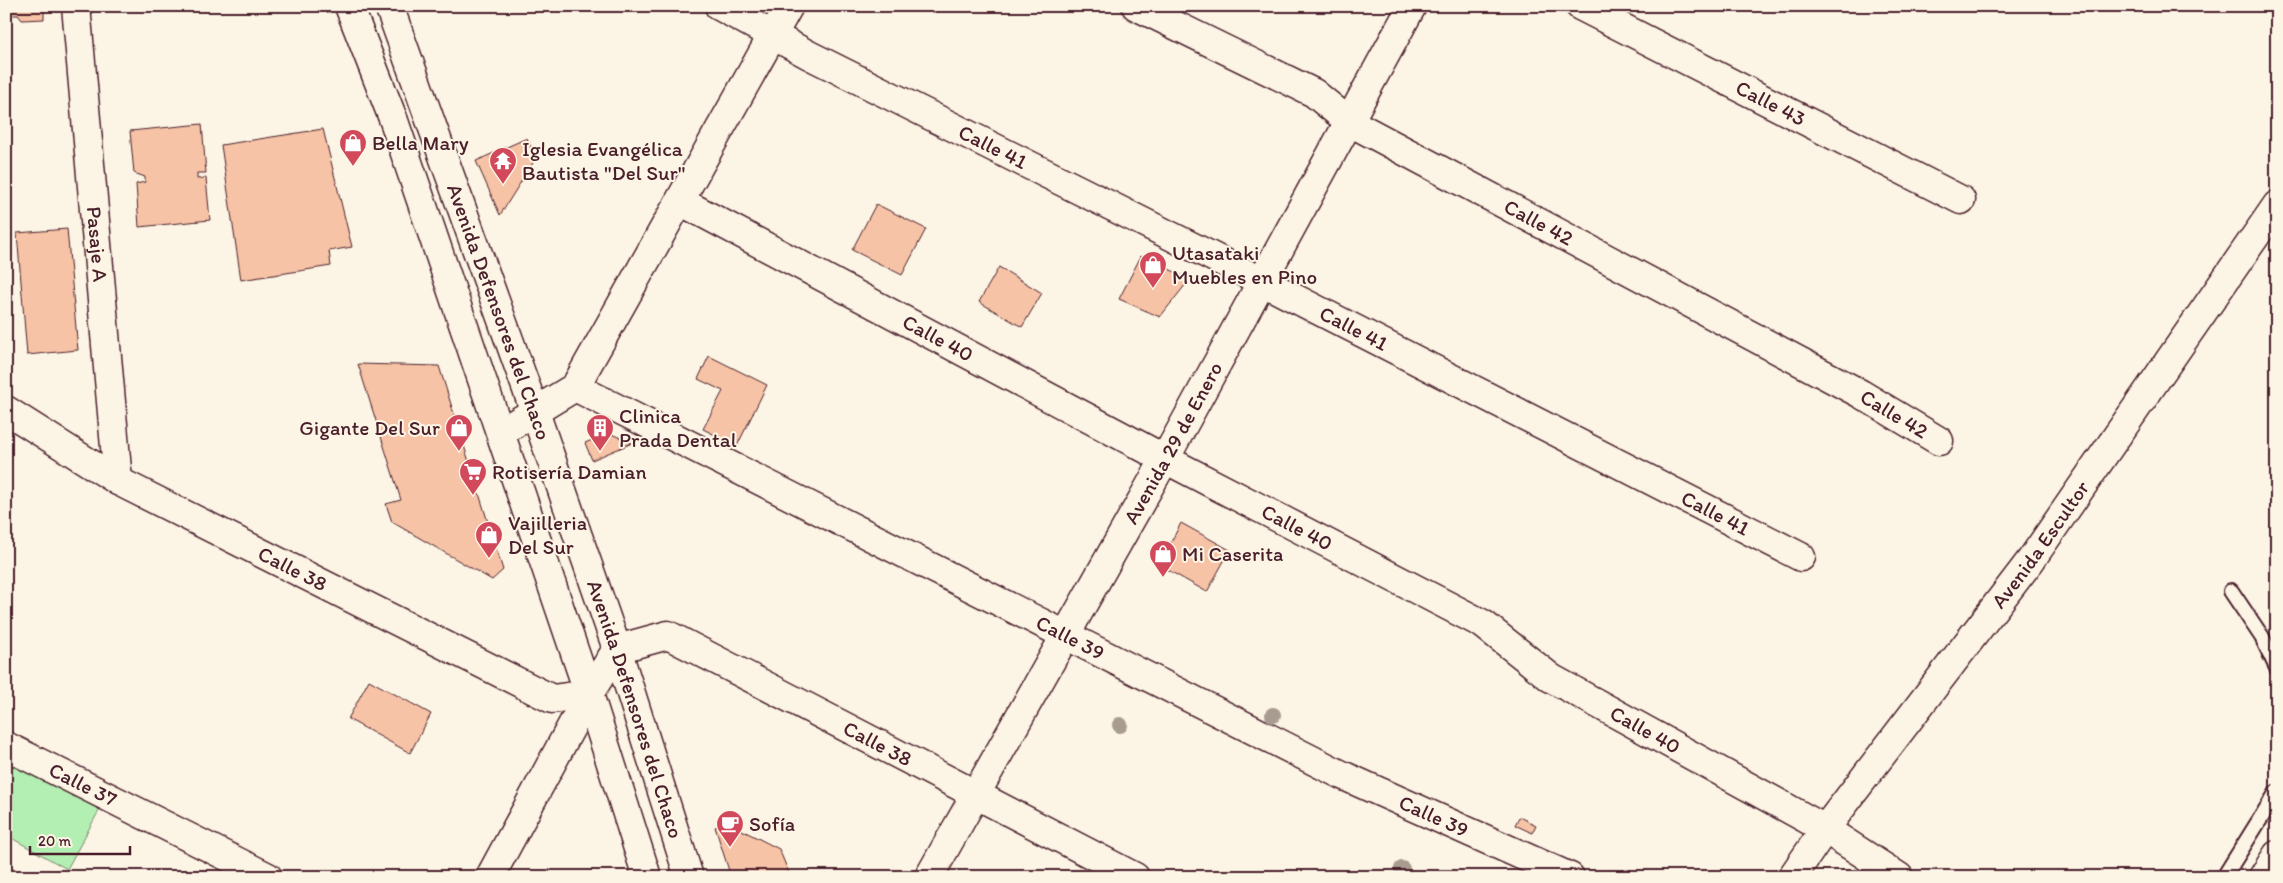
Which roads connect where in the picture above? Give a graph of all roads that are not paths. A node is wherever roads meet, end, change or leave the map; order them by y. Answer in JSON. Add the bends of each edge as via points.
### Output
{"nodes":[{"id":1,"x":76,"y":6,"type":"edge"},
{"id":2,"x":349,"y":6,"type":"edge"},
{"id":3,"x":389,"y":6,"type":"edge"},
{"id":4,"x":719,"y":6,"type":"edge"},
{"id":5,"x":789,"y":6,"type":"edge"},
{"id":6,"x":1136,"y":6,"type":"edge"},
{"id":7,"x":1412,"y":6,"type":"edge"},
{"id":8,"x":1580,"y":6,"type":"edge"},
{"id":9,"x":772,"y":36,"type":"junction"},
{"id":10,"x":1348,"y":121,"type":"junction"},
{"id":11,"x":1961,"y":200,"type":"dead end"},
{"id":12,"x":680,"y":201,"type":"junction"},
{"id":13,"x":2277,"y":205,"type":"edge"},
{"id":14,"x":1261,"y":281,"type":"junction"},
{"id":15,"x":575,"y":388,"type":"junction"},
{"id":16,"x":6,"y":410,"type":"edge"},
{"id":17,"x":535,"y":412,"type":"junction"},
{"id":18,"x":501,"y":432,"type":"junction"},
{"id":19,"x":1939,"y":441,"type":"dead end"},
{"id":20,"x":1165,"y":459,"type":"junction"},
{"id":21,"x":118,"y":481,"type":"junction"},
{"id":22,"x":1801,"y":557,"type":"dead end"},
{"id":23,"x":2231,"y":591,"type":"dead end"},
{"id":24,"x":1064,"y":636,"type":"junction"},
{"id":25,"x":616,"y":649,"type":"junction"},
{"id":26,"x":2277,"y":668,"type":"edge"},
{"id":27,"x":589,"y":694,"type":"junction"},
{"id":28,"x":6,"y":746,"type":"edge"},
{"id":29,"x":2277,"y":792,"type":"edge"},
{"id":30,"x":976,"y":794,"type":"junction"},
{"id":31,"x":1825,"y":829,"type":"junction"},
{"id":32,"x":2277,"y":855,"type":"edge"},
{"id":33,"x":268,"y":877,"type":"edge"},
{"id":34,"x":490,"y":877,"type":"edge"},
{"id":35,"x":647,"y":877,"type":"edge"},
{"id":36,"x":689,"y":877,"type":"edge"},
{"id":37,"x":929,"y":877,"type":"edge"},
{"id":38,"x":1135,"y":877,"type":"edge"},
{"id":39,"x":1570,"y":877,"type":"edge"},
{"id":40,"x":1792,"y":877,"type":"edge"},
{"id":41,"x":1899,"y":877,"type":"edge"},
{"id":42,"x":2224,"y":877,"type":"edge"},
{"id":43,"x":2263,"y":877,"type":"edge"}],
"edges":[{"from":1,"to":21,"type":"street","name":"Pasaje A"},
{"from":2,"to":18,"type":"street","name":"Avenida Defensores del Chaco","via":[[394,121]]},
{"from":3,"to":17,"type":"street","name":"Avenida Defensores del Chaco"},
{"from":4,"to":9,"type":"street","name":"Calle 41"},
{"from":5,"to":9,"type":"street"},
{"from":6,"to":10,"type":"street","name":"Calle 42","via":[[1314,92]]},
{"from":7,"to":10,"type":"street","name":"Avenida 29 de Enero"},
{"from":8,"to":11,"type":"street","name":"Calle 43"},
{"from":9,"to":12,"type":"street"},
{"from":9,"to":14,"type":"street","name":"Calle 41"},
{"from":10,"to":14,"type":"street","name":"Avenida 29 de Enero"},
{"from":10,"to":19,"type":"street","name":"Calle 42","via":[[1861,394]]},
{"from":12,"to":15,"type":"street"},
{"from":12,"to":20,"type":"street","name":"Calle 40"},
{"from":13,"to":31,"type":"street","name":"Avenida Escultor","via":[[2031,560]]},
{"from":14,"to":20,"type":"street","name":"Avenida 29 de Enero"},
{"from":14,"to":22,"type":"street","name":"Calle 41"},
{"from":15,"to":17,"type":"street"},
{"from":15,"to":24,"type":"street","name":"Calle 39"},
{"from":16,"to":21,"type":"street","name":"Calle 38"},
{"from":17,"to":18,"type":"street"},
{"from":17,"to":25,"type":"street","name":"Avenida Defensores del Chaco"},
{"from":18,"to":27,"type":"street","name":"Avenida Defensores del Chaco"},
{"from":20,"to":24,"type":"street","name":"Avenida 29 de Enero"},
{"from":20,"to":31,"type":"street","name":"Calle 40","via":[[1483,624],[1551,678]]},
{"from":21,"to":27,"type":"street","name":"Calle 38","via":[[552,699]]},
{"from":23,"to":26,"type":"lane","via":[[2262,637]]},
{"from":24,"to":30,"type":"street","name":"Avenida 29 de Enero"},
{"from":24,"to":39,"type":"street","name":"Calle 39","via":[[1342,775]]},
{"from":25,"to":27,"type":"street"},
{"from":25,"to":30,"type":"street","name":"Calle 38","via":[[668,636]]},
{"from":25,"to":36,"type":"street","name":"Avenida Defensores del Chaco"},
{"from":27,"to":34,"type":"street"},
{"from":27,"to":35,"type":"street","name":"Avenida Defensores del Chaco"},
{"from":28,"to":33,"type":"street","name":"Calle 37"},
{"from":29,"to":42,"type":"lane"},
{"from":30,"to":37,"type":"street","name":"Avenida 29 de Enero"},
{"from":30,"to":38,"type":"street","name":"Calle 38"},
{"from":31,"to":40,"type":"street","name":"Avenida Escultor"},
{"from":31,"to":41,"type":"street","name":"Calle 40"},
{"from":32,"to":43,"type":"street"}]}
